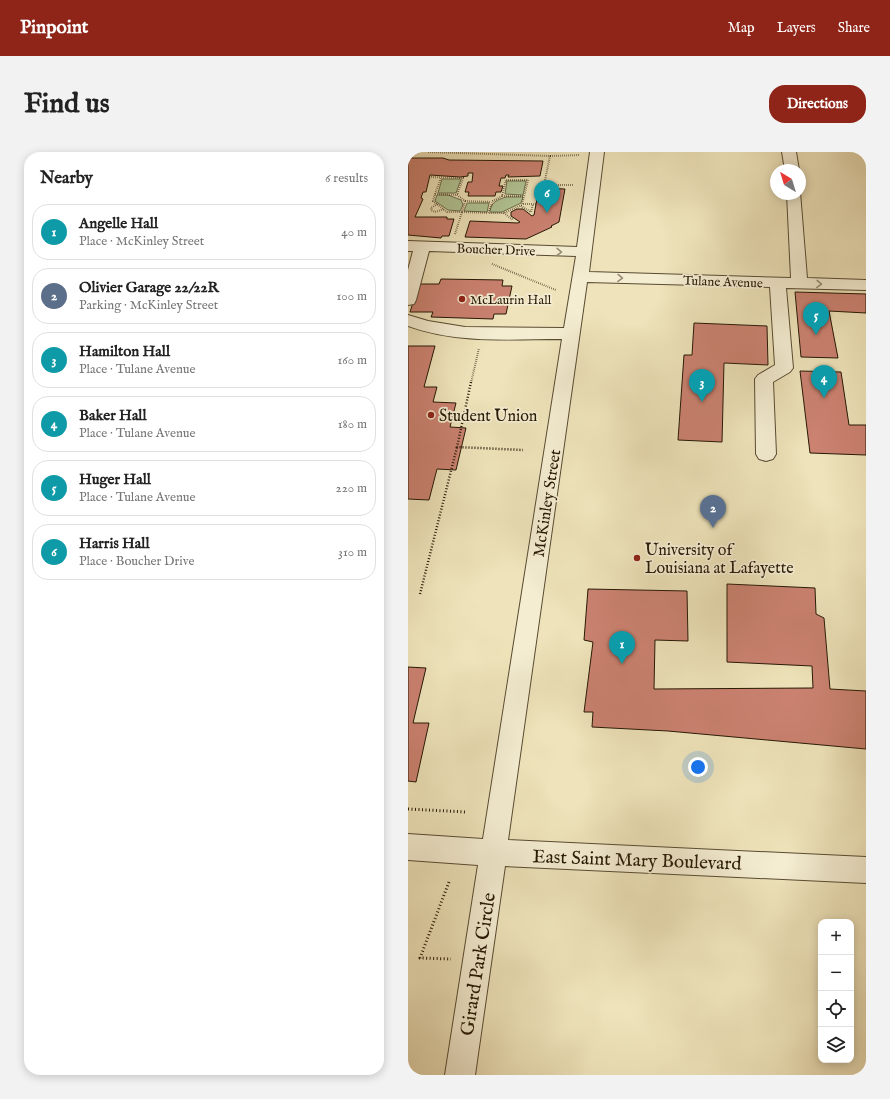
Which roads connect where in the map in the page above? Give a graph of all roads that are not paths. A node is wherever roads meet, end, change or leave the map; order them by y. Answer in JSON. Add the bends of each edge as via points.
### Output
{"nodes":[{"id":1,"x":789,"y":152,"type":"edge"},
{"id":2,"x":589,"y":154,"type":"edge"},
{"id":3,"x":791,"y":164,"type":"edge"},
{"id":4,"x":794,"y":200,"type":"edge"},
{"id":5,"x":415,"y":246,"type":"edge"},
{"id":6,"x":584,"y":252,"type":"junction"},
{"id":7,"x":581,"y":277,"type":"junction"},
{"id":8,"x":778,"y":283,"type":"junction"},
{"id":9,"x":799,"y":283,"type":"junction"},
{"id":10,"x":866,"y":286,"type":"edge"},
{"id":11,"x":408,"y":300,"type":"edge"},
{"id":12,"x":408,"y":320,"type":"edge"},
{"id":13,"x":572,"y":334,"type":"junction"},
{"id":14,"x":766,"y":454,"type":"dead end"},
{"id":15,"x":408,"y":847,"type":"edge"},
{"id":16,"x":493,"y":853,"type":"junction"},
{"id":17,"x":866,"y":870,"type":"edge"},
{"id":18,"x":460,"y":1075,"type":"edge"}],
"edges":[{"from":1,"to":3,"type":"street"},
{"from":2,"to":6,"type":"street","name":"McKinley Street"},
{"from":4,"to":9,"type":"street"},
{"from":5,"to":6,"type":"street","name":"Boucher Drive","one_way":true},
{"from":5,"to":11,"type":"street"},
{"from":6,"to":7,"type":"street","name":"McKinley Street"},
{"from":7,"to":8,"type":"street","name":"Tulane Avenue","one_way":true},
{"from":7,"to":13,"type":"street","name":"McKinley Street"},
{"from":8,"to":9,"type":"street","name":"Tulane Avenue"},
{"from":8,"to":14,"type":"street","via":[[784,368],[764,379]]},
{"from":9,"to":10,"type":"street","name":"Tulane Avenue","one_way":true},
{"from":12,"to":13,"type":"street","via":[[449,331]]},
{"from":13,"to":16,"type":"street","name":"McKinley Street"},
{"from":15,"to":16,"type":"street","name":"East Saint Mary Boulevard"},
{"from":16,"to":17,"type":"street","name":"East Saint Mary Boulevard"},
{"from":16,"to":18,"type":"street","name":"Girard Park Circle"}]}
